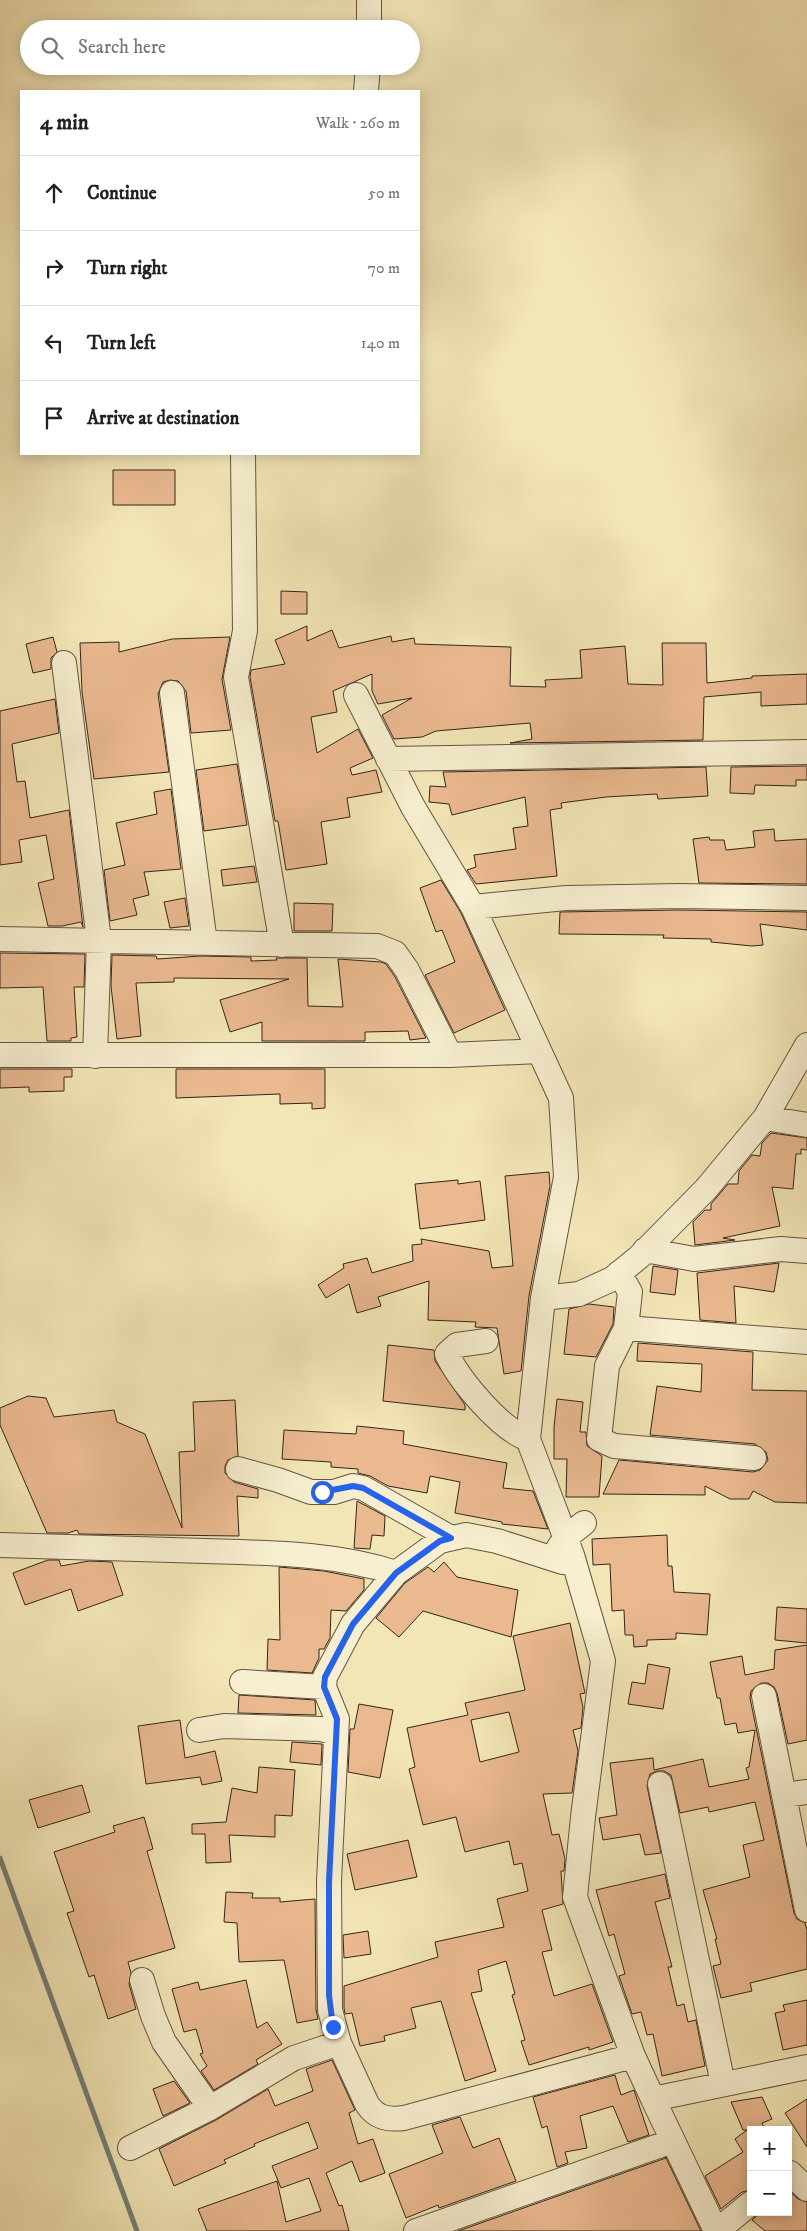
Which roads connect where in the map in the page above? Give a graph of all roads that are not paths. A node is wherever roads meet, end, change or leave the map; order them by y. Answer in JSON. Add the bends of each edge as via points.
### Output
{"nodes":[{"id":1,"x":369,"y":0,"type":"edge"},
{"id":2,"x":369,"y":20,"type":"edge"},
{"id":3,"x":367,"y":75,"type":"edge"},
{"id":4,"x":366,"y":90,"type":"edge"},
{"id":5,"x":243,"y":455,"type":"edge"},
{"id":6,"x":64,"y":663,"type":"dead end"},
{"id":7,"x":172,"y":693,"type":"dead end"},
{"id":8,"x":356,"y":694,"type":"dead end"},
{"id":9,"x":807,"y":752,"type":"edge"},
{"id":10,"x":388,"y":759,"type":"junction"},
{"id":11,"x":807,"y":898,"type":"edge"},
{"id":12,"x":473,"y":907,"type":"junction"},
{"id":13,"x":0,"y":939,"type":"edge"},
{"id":14,"x":99,"y":940,"type":"junction"},
{"id":15,"x":205,"y":943,"type":"junction"},
{"id":16,"x":282,"y":945,"type":"junction"},
{"id":17,"x":807,"y":1045,"type":"edge"},
{"id":18,"x":539,"y":1051,"type":"junction"},
{"id":19,"x":0,"y":1054,"type":"edge"},
{"id":20,"x":450,"y":1055,"type":"junction"},
{"id":21,"x":95,"y":1056,"type":"junction"},
{"id":22,"x":765,"y":1118,"type":"junction"},
{"id":23,"x":807,"y":1125,"type":"edge"},
{"id":24,"x":645,"y":1250,"type":"junction"},
{"id":25,"x":807,"y":1251,"type":"edge"},
{"id":26,"x":620,"y":1273,"type":"junction"},
{"id":27,"x":543,"y":1298,"type":"junction"},
{"id":28,"x":626,"y":1328,"type":"junction"},
{"id":29,"x":486,"y":1341,"type":"dead end"},
{"id":30,"x":807,"y":1342,"type":"edge"},
{"id":31,"x":528,"y":1439,"type":"junction"},
{"id":32,"x":754,"y":1458,"type":"dead end"},
{"id":33,"x":238,"y":1468,"type":"dead end"},
{"id":34,"x":584,"y":1522,"type":"dead end"},
{"id":35,"x":451,"y":1538,"type":"junction"},
{"id":36,"x":565,"y":1538,"type":"junction"},
{"id":37,"x":0,"y":1545,"type":"edge"},
{"id":38,"x":563,"y":1560,"type":"junction"},
{"id":39,"x":396,"y":1573,"type":"junction"},
{"id":40,"x":242,"y":1682,"type":"dead end"},
{"id":41,"x":324,"y":1687,"type":"junction"},
{"id":42,"x":764,"y":1696,"type":"dead end"},
{"id":43,"x":199,"y":1730,"type":"dead end"},
{"id":44,"x":335,"y":1733,"type":"junction"},
{"id":45,"x":660,"y":1784,"type":"dead end"},
{"id":46,"x":796,"y":1794,"type":"edge"},
{"id":47,"x":807,"y":1910,"type":"edge"},
{"id":48,"x":142,"y":1980,"type":"dead end"},
{"id":49,"x":339,"y":2043,"type":"junction"},
{"id":50,"x":633,"y":2056,"type":"junction"},
{"id":51,"x":807,"y":2067,"type":"edge"},
{"id":52,"x":723,"y":2084,"type":"junction"},
{"id":53,"x":653,"y":2099,"type":"junction"},
{"id":54,"x":210,"y":2108,"type":"junction"},
{"id":55,"x":673,"y":2141,"type":"junction"},
{"id":56,"x":130,"y":2148,"type":"dead end"},
{"id":57,"x":795,"y":2170,"type":"edge"},
{"id":58,"x":807,"y":2189,"type":"edge"},
{"id":59,"x":747,"y":2205,"type":"edge"},
{"id":60,"x":416,"y":2231,"type":"edge"},
{"id":61,"x":717,"y":2231,"type":"edge"}],
"edges":[{"from":1,"to":2,"type":"street"},
{"from":3,"to":4,"type":"street"},
{"from":5,"to":16,"type":"street","via":[[245,631],[236,676]]},
{"from":6,"to":14,"type":"street"},
{"from":7,"to":15,"type":"street"},
{"from":8,"to":10,"type":"street"},
{"from":9,"to":10,"type":"street"},
{"from":10,"to":12,"type":"street"},
{"from":11,"to":12,"type":"street","via":[[575,898]]},
{"from":12,"to":18,"type":"street"},
{"from":13,"to":14,"type":"street"},
{"from":14,"to":15,"type":"street"},
{"from":14,"to":21,"type":"street"},
{"from":15,"to":16,"type":"street"},
{"from":16,"to":20,"type":"street","via":[[377,946],[395,953]]},
{"from":17,"to":22,"type":"street"},
{"from":18,"to":20,"type":"street"},
{"from":18,"to":27,"type":"street","via":[[560,1098],[566,1177]]},
{"from":19,"to":21,"type":"street"},
{"from":20,"to":21,"type":"street"},
{"from":22,"to":23,"type":"street"},
{"from":22,"to":24,"type":"street","via":[[706,1189]]},
{"from":24,"to":25,"type":"street","via":[[694,1260],[781,1249]]},
{"from":24,"to":26,"type":"street"},
{"from":26,"to":27,"type":"street","via":[[579,1294]]},
{"from":26,"to":28,"type":"street","via":[[630,1292]]},
{"from":27,"to":31,"type":"street"},
{"from":28,"to":30,"type":"street"},
{"from":28,"to":32,"type":"street","via":[[607,1366],[599,1440],[614,1446]]},
{"from":29,"to":31,"type":"street","via":[[458,1345],[447,1354],[455,1370],[505,1426]]},
{"from":31,"to":36,"type":"street"},
{"from":33,"to":35,"type":"street","via":[[310,1492],[334,1492],[353,1486],[363,1488]]},
{"from":34,"to":36,"type":"street"},
{"from":35,"to":38,"type":"street","via":[[466,1535],[490,1539]]},
{"from":35,"to":39,"type":"street","via":[[440,1541]]},
{"from":36,"to":38,"type":"street"},
{"from":37,"to":39,"type":"street","via":[[284,1554],[340,1559]]},
{"from":38,"to":50,"type":"street","via":[[603,1661],[575,1898]]},
{"from":39,"to":41,"type":"street","via":[[353,1624],[325,1677]]},
{"from":40,"to":41,"type":"street"},
{"from":41,"to":44,"type":"street","via":[[337,1719]]},
{"from":42,"to":46,"type":"street"},
{"from":43,"to":44,"type":"street","via":[[224,1726],[321,1729]]},
{"from":44,"to":49,"type":"street","via":[[329,1980],[330,2010]]},
{"from":45,"to":52,"type":"street"},
{"from":46,"to":47,"type":"street"},
{"from":48,"to":54,"type":"street","via":[[164,2042]]},
{"from":49,"to":50,"type":"street","via":[[372,2112],[394,2120]]},
{"from":49,"to":54,"type":"street","via":[[294,2058]]},
{"from":50,"to":53,"type":"street"},
{"from":51,"to":52,"type":"street"},
{"from":52,"to":53,"type":"street"},
{"from":53,"to":55,"type":"street"},
{"from":54,"to":56,"type":"street"},
{"from":55,"to":60,"type":"street"},
{"from":55,"to":61,"type":"street"},
{"from":57,"to":58,"type":"street"},
{"from":59,"to":61,"type":"street"}]}
